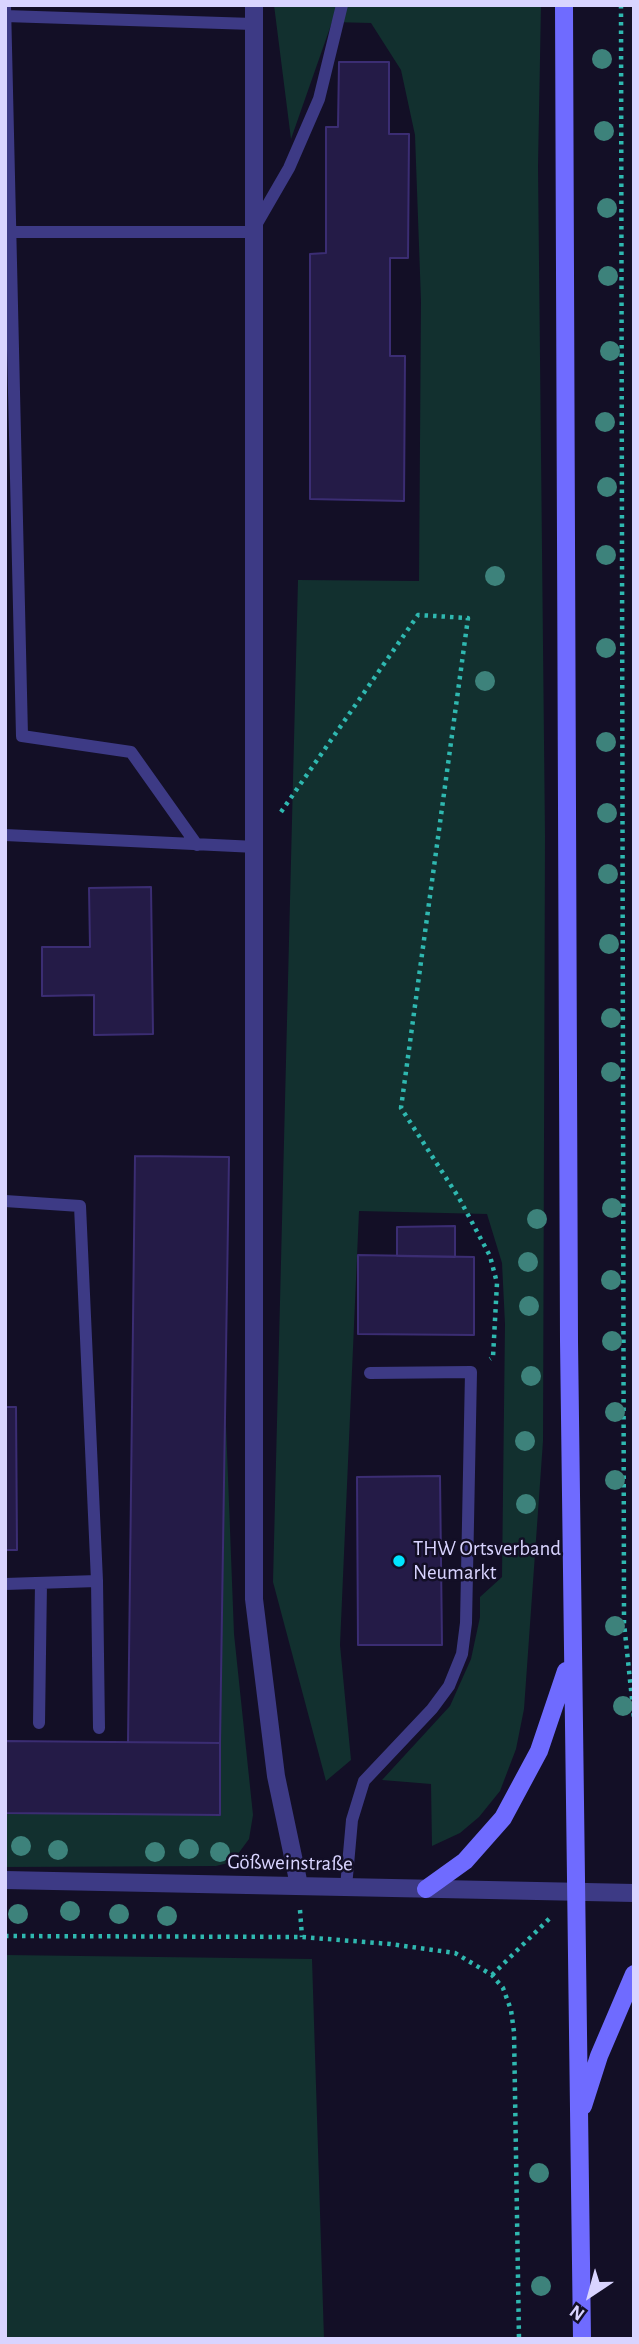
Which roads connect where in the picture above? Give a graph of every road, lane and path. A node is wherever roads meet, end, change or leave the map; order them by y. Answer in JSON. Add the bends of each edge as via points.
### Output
{"nodes":[{"id":1,"x":5,"y":5,"type":"edge"},
{"id":2,"x":254,"y":5,"type":"edge"},
{"id":3,"x":342,"y":5,"type":"edge"},
{"id":4,"x":564,"y":5,"type":"edge"},
{"id":5,"x":621,"y":5,"type":"edge"},
{"id":6,"x":5,"y":16,"type":"edge"},
{"id":7,"x":253,"y":24,"type":"junction"},
{"id":8,"x":8,"y":232,"type":"edge"},
{"id":9,"x":252,"y":232,"type":"junction"},
{"id":10,"x":5,"y":835,"type":"edge"},
{"id":11,"x":197,"y":845,"type":"junction"},
{"id":12,"x":256,"y":847,"type":"junction"},
{"id":13,"x":5,"y":1201,"type":"edge"},
{"id":14,"x":471,"y":1372,"type":"junction"},
{"id":15,"x":370,"y":1373,"type":"dead end"},
{"id":16,"x":97,"y":1581,"type":"junction"},
{"id":17,"x":41,"y":1583,"type":"junction"},
{"id":18,"x":5,"y":1584,"type":"edge"},
{"id":19,"x":572,"y":1654,"type":"junction"},
{"id":20,"x":634,"y":1718,"type":"edge"},
{"id":21,"x":39,"y":1723,"type":"dead end"},
{"id":22,"x":99,"y":1728,"type":"dead end"},
{"id":23,"x":5,"y":1880,"type":"edge"},
{"id":24,"x":299,"y":1885,"type":"junction"},
{"id":25,"x":346,"y":1887,"type":"junction"},
{"id":26,"x":426,"y":1889,"type":"junction"},
{"id":27,"x":574,"y":1893,"type":"junction"},
{"id":28,"x":634,"y":1893,"type":"edge"},
{"id":29,"x":5,"y":1936,"type":"edge"},
{"id":30,"x":634,"y":1974,"type":"edge"},
{"id":31,"x":492,"y":1975,"type":"junction"},
{"id":32,"x":578,"y":2122,"type":"junction"},
{"id":33,"x":519,"y":2339,"type":"edge"},
{"id":34,"x":582,"y":2339,"type":"edge"}],
"edges":[{"from":1,"to":6,"type":"lane"},
{"from":2,"to":7,"type":"street"},
{"from":3,"to":9,"type":"lane","via":[[319,99],[289,168]]},
{"from":4,"to":19,"type":"main road"},
{"from":5,"to":20,"type":"path","via":[[624,1623]]},
{"from":6,"to":7,"type":"lane"},
{"from":6,"to":8,"type":"lane"},
{"from":7,"to":9,"type":"street"},
{"from":8,"to":9,"type":"lane"},
{"from":8,"to":11,"type":"lane","via":[[22,736],[131,752]]},
{"from":9,"to":12,"type":"street"},
{"from":10,"to":11,"type":"lane"},
{"from":11,"to":12,"type":"lane"},
{"from":12,"to":14,"type":"path","via":[[418,615],[467,618],[401,1108],[490,1256],[497,1283],[492,1357]]},
{"from":12,"to":24,"type":"street","via":[[254,1599],[276,1776]]},
{"from":13,"to":16,"type":"lane","via":[[80,1206]]},
{"from":14,"to":15,"type":"lane"},
{"from":14,"to":25,"type":"lane","via":[[462,1654],[449,1686],[432,1709],[364,1781],[352,1820]]},
{"from":16,"to":17,"type":"lane"},
{"from":16,"to":22,"type":"lane"},
{"from":17,"to":18,"type":"lane"},
{"from":17,"to":21,"type":"lane"},
{"from":19,"to":26,"type":"main road","via":[[539,1751],[503,1818],[465,1861]]},
{"from":19,"to":27,"type":"main road"},
{"from":23,"to":24,"type":"street","name":"Gößweinstraße"},
{"from":24,"to":25,"type":"street","name":"Gößweinstraße"},
{"from":25,"to":26,"type":"street","name":"Gößweinstraße"},
{"from":26,"to":27,"type":"street","name":"Gößweinstraße"},
{"from":27,"to":28,"type":"street","name":"Gößweinstraße"},
{"from":27,"to":31,"type":"path"},
{"from":27,"to":32,"type":"main road"},
{"from":29,"to":31,"type":"path","via":[[302,1937],[390,1944],[455,1953]]},
{"from":30,"to":32,"type":"main road","via":[[599,2056]]},
{"from":31,"to":33,"type":"path","via":[[503,1988],[514,2032]]},
{"from":32,"to":34,"type":"main road"}]}
